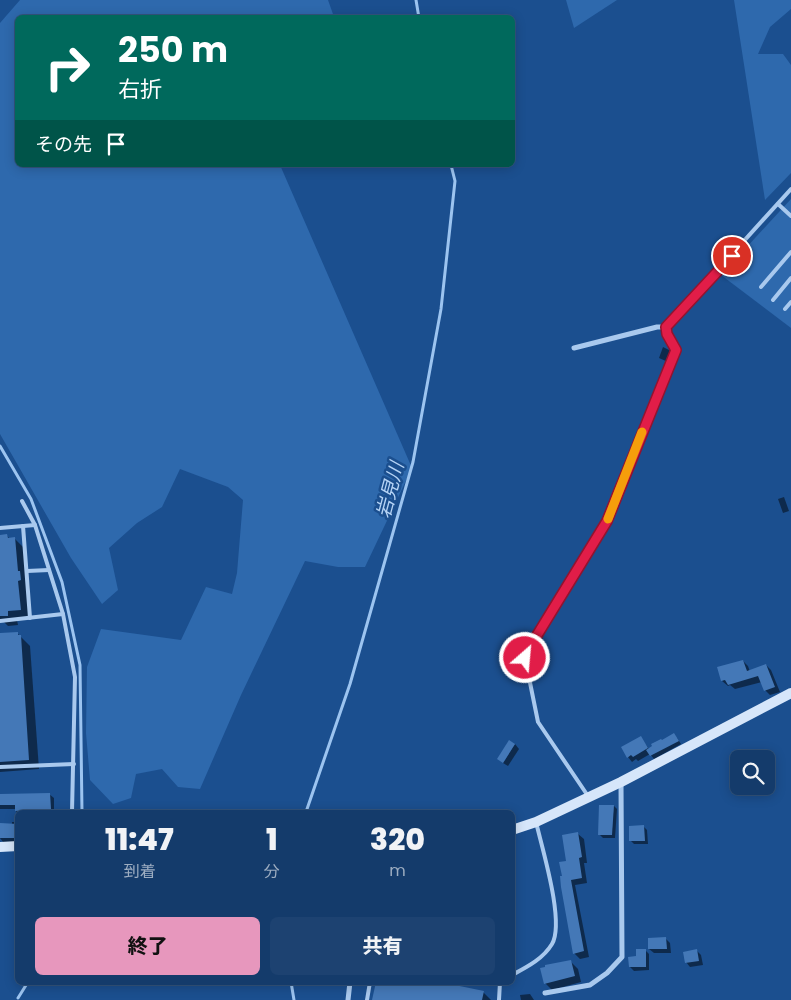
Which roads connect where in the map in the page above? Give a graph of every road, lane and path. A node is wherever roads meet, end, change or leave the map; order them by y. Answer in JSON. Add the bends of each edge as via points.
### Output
{"nodes":[{"id":1,"x":791,"y":189,"type":"edge"},
{"id":2,"x":778,"y":204,"type":"junction"},
{"id":3,"x":791,"y":216,"type":"edge"},
{"id":4,"x":791,"y":252,"type":"edge"},
{"id":5,"x":791,"y":278,"type":"edge"},
{"id":6,"x":761,"y":287,"type":"dead end"},
{"id":7,"x":773,"y":300,"type":"dead end"},
{"id":8,"x":791,"y":302,"type":"edge"},
{"id":9,"x":785,"y":309,"type":"dead end"},
{"id":10,"x":666,"y":327,"type":"junction"},
{"id":11,"x":574,"y":348,"type":"dead end"},
{"id":12,"x":22,"y":501,"type":"dead end"},
{"id":13,"x":35,"y":525,"type":"junction"},
{"id":14,"x":23,"y":526,"type":"junction"},
{"id":15,"x":0,"y":528,"type":"edge"},
{"id":16,"x":49,"y":570,"type":"junction"},
{"id":17,"x":27,"y":571,"type":"junction"},
{"id":18,"x":63,"y":614,"type":"junction"},
{"id":19,"x":30,"y":618,"type":"junction"},
{"id":20,"x":0,"y":621,"type":"edge"},
{"id":21,"x":791,"y":693,"type":"edge"},
{"id":22,"x":74,"y":764,"type":"junction"},
{"id":23,"x":0,"y":767,"type":"edge"},
{"id":24,"x":621,"y":782,"type":"junction"},
{"id":25,"x":588,"y":796,"type":"junction"},
{"id":26,"x":72,"y":810,"type":"edge"},
{"id":27,"x":536,"y":822,"type":"junction"},
{"id":28,"x":515,"y":829,"type":"edge"},
{"id":29,"x":0,"y":846,"type":"edge"},
{"id":30,"x":15,"y":846,"type":"edge"},
{"id":31,"x":515,"y":973,"type":"edge"},
{"id":32,"x":350,"y":985,"type":"edge"},
{"id":33,"x":370,"y":985,"type":"edge"},
{"id":34,"x":500,"y":985,"type":"edge"},
{"id":35,"x":545,"y":994,"type":"dead end"},
{"id":36,"x":348,"y":1000,"type":"edge"},
{"id":37,"x":367,"y":1000,"type":"edge"},
{"id":38,"x":500,"y":1000,"type":"edge"}],
"edges":[{"from":1,"to":2,"type":"lane"},
{"from":2,"to":3,"type":"lane"},
{"from":2,"to":10,"type":"lane"},
{"from":4,"to":6,"type":"lane"},
{"from":5,"to":7,"type":"lane"},
{"from":8,"to":9,"type":"lane"},
{"from":10,"to":11,"type":"street"},
{"from":10,"to":25,"type":"lane","via":[[676,350],[607,521],[525,658],[538,722]]},
{"from":12,"to":13,"type":"lane"},
{"from":13,"to":14,"type":"lane"},
{"from":13,"to":16,"type":"lane"},
{"from":14,"to":15,"type":"lane"},
{"from":14,"to":17,"type":"lane"},
{"from":16,"to":17,"type":"lane"},
{"from":16,"to":18,"type":"lane"},
{"from":17,"to":19,"type":"lane"},
{"from":18,"to":19,"type":"lane"},
{"from":18,"to":22,"type":"lane","via":[[74,677]]},
{"from":19,"to":20,"type":"lane"},
{"from":21,"to":24,"type":"street"},
{"from":22,"to":23,"type":"lane"},
{"from":22,"to":26,"type":"lane"},
{"from":24,"to":25,"type":"street"},
{"from":24,"to":35,"type":"street","via":[[622,957],[590,985]]},
{"from":25,"to":27,"type":"street"},
{"from":27,"to":28,"type":"street"},
{"from":27,"to":31,"type":"lane","via":[[556,926],[552,943],[536,962]]},
{"from":29,"to":30,"type":"street"},
{"from":32,"to":36,"type":"street"},
{"from":33,"to":37,"type":"lane"},
{"from":34,"to":38,"type":"lane"}]}
